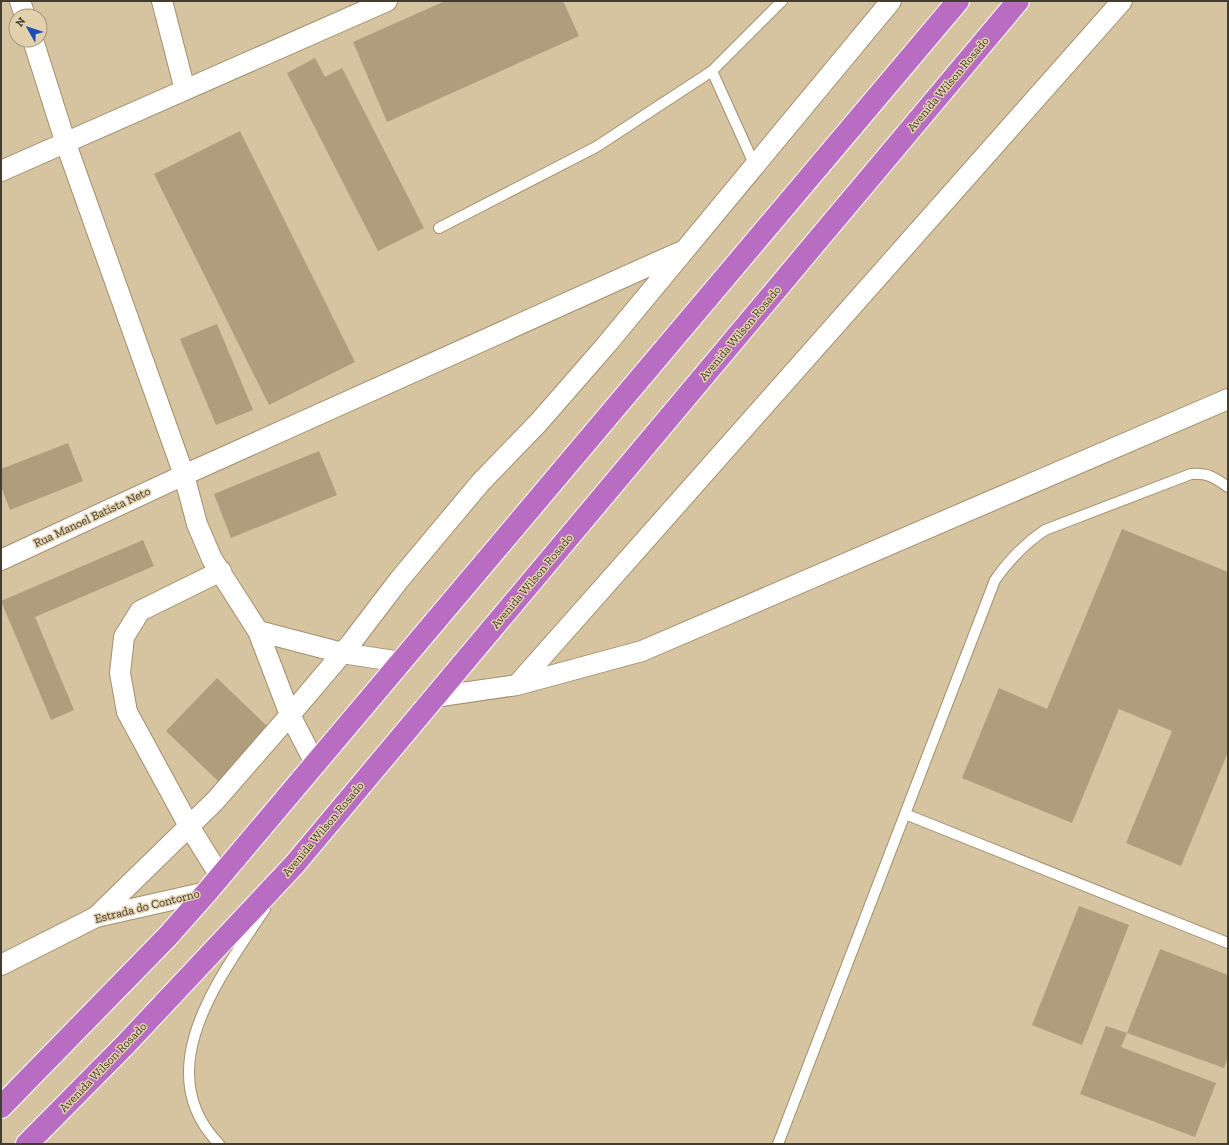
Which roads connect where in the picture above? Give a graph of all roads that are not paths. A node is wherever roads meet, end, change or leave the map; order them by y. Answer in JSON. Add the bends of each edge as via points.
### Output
{"nodes":[{"id":1,"x":162,"y":1,"type":"edge"},
{"id":2,"x":387,"y":1,"type":"edge"},
{"id":3,"x":782,"y":1,"type":"edge"},
{"id":4,"x":891,"y":1,"type":"edge"},
{"id":5,"x":958,"y":1,"type":"edge"},
{"id":6,"x":1018,"y":1,"type":"edge"},
{"id":7,"x":1122,"y":1,"type":"edge"},
{"id":8,"x":36,"y":48,"type":"edge"},
{"id":9,"x":712,"y":71,"type":"junction"},
{"id":10,"x":185,"y":90,"type":"junction"},
{"id":11,"x":66,"y":144,"type":"junction"},
{"id":12,"x":755,"y":166,"type":"junction"},
{"id":13,"x":1,"y":171,"type":"edge"},
{"id":14,"x":439,"y":228,"type":"dead end"},
{"id":15,"x":685,"y":250,"type":"junction"},
{"id":16,"x":1228,"y":399,"type":"edge"},
{"id":17,"x":184,"y":475,"type":"junction"},
{"id":18,"x":1228,"y":487,"type":"edge"},
{"id":19,"x":1,"y":560,"type":"edge"},
{"id":20,"x":220,"y":571,"type":"junction"},
{"id":21,"x":258,"y":630,"type":"junction"},
{"id":22,"x":342,"y":653,"type":"junction"},
{"id":23,"x":401,"y":662,"type":"junction"},
{"id":24,"x":517,"y":685,"type":"junction"},
{"id":25,"x":434,"y":697,"type":"junction"},
{"id":26,"x":290,"y":715,"type":"junction"},
{"id":27,"x":315,"y":763,"type":"junction"},
{"id":28,"x":905,"y":814,"type":"junction"},
{"id":29,"x":189,"y":826,"type":"junction"},
{"id":30,"x":294,"y":865,"type":"junction"},
{"id":31,"x":214,"y":884,"type":"junction"},
{"id":32,"x":96,"y":917,"type":"junction"},
{"id":33,"x":1228,"y":943,"type":"edge"},
{"id":34,"x":1,"y":965,"type":"edge"},
{"id":35,"x":1,"y":1107,"type":"edge"},
{"id":36,"x":27,"y":1144,"type":"edge"},
{"id":37,"x":219,"y":1144,"type":"edge"},
{"id":38,"x":778,"y":1144,"type":"edge"}],
"edges":[{"from":1,"to":10,"type":"street"},
{"from":2,"to":10,"type":"street"},
{"from":3,"to":9,"type":"lane"},
{"from":4,"to":12,"type":"street"},
{"from":5,"to":23,"type":"highway"},
{"from":6,"to":25,"type":"highway","name":"Avenida Wilson Rosado"},
{"from":7,"to":24,"type":"street"},
{"from":8,"to":11,"type":"street"},
{"from":9,"to":12,"type":"lane"},
{"from":9,"to":14,"type":"lane","via":[[596,147]]},
{"from":10,"to":11,"type":"street"},
{"from":11,"to":13,"type":"street"},
{"from":11,"to":17,"type":"street"},
{"from":12,"to":15,"type":"street"},
{"from":15,"to":17,"type":"street","name":"Rua Manoel Batista Neto"},
{"from":15,"to":22,"type":"street","via":[[539,422],[481,482]]},
{"from":16,"to":24,"type":"street","via":[[642,651]]},
{"from":17,"to":19,"type":"street","name":"Rua Manoel Batista Neto"},
{"from":17,"to":20,"type":"street","via":[[197,524]]},
{"from":18,"to":28,"type":"lane","via":[[1215,477],[1191,474],[1045,530],[1028,541],[1013,556],[994,580]]},
{"from":20,"to":21,"type":"street"},
{"from":20,"to":29,"type":"street","via":[[140,611],[124,637],[120,673],[127,712]]},
{"from":21,"to":22,"type":"street"},
{"from":21,"to":26,"type":"street"},
{"from":22,"to":23,"type":"street"},
{"from":22,"to":26,"type":"street"},
{"from":23,"to":27,"type":"highway"},
{"from":24,"to":25,"type":"street"},
{"from":25,"to":30,"type":"highway","name":"Avenida Wilson Rosado"},
{"from":26,"to":27,"type":"street"},
{"from":26,"to":29,"type":"street","via":[[215,801]]},
{"from":27,"to":31,"type":"highway"},
{"from":28,"to":33,"type":"lane"},
{"from":28,"to":38,"type":"lane"},
{"from":29,"to":31,"type":"street"},
{"from":29,"to":32,"type":"street"},
{"from":30,"to":36,"type":"highway","name":"Avenida Wilson Rosado","via":[[124,1046]]},
{"from":30,"to":37,"type":"lane","via":[[219,979],[202,1013],[192,1047],[189,1089],[193,1105],[206,1130]]},
{"from":31,"to":32,"type":"street","name":"Estrada do Contorno"},
{"from":31,"to":35,"type":"highway","via":[[168,936]]},
{"from":32,"to":34,"type":"street","name":"Estrada do Contorno"}]}
